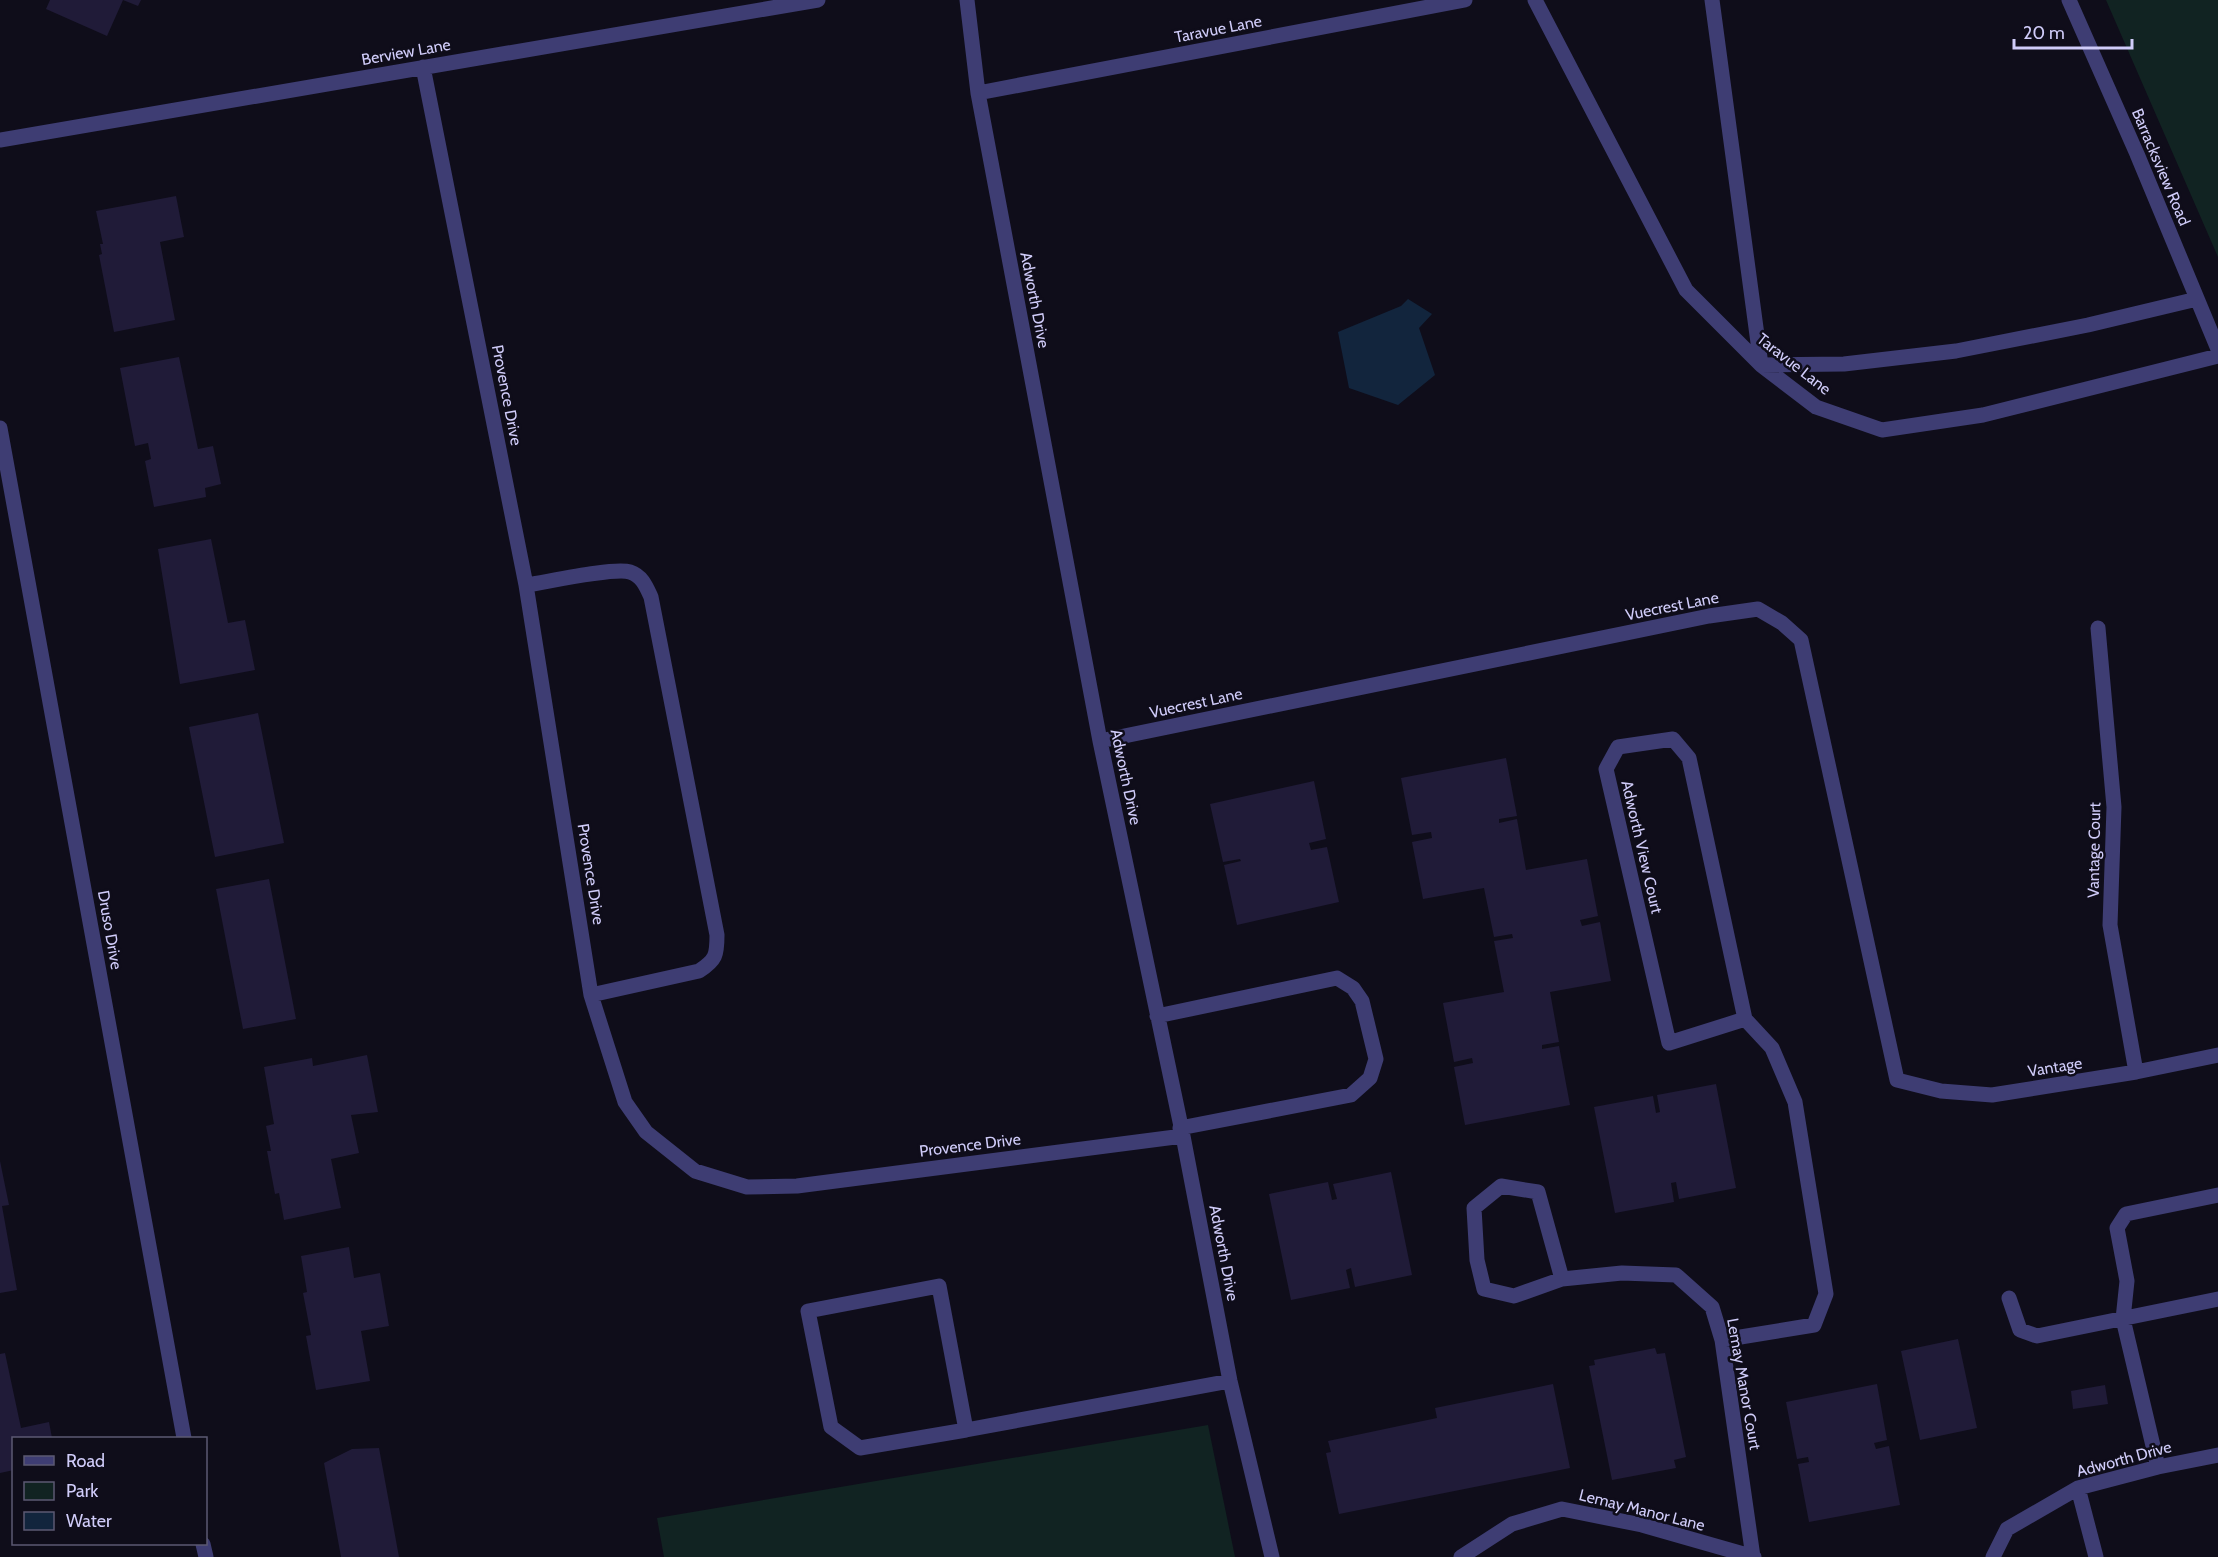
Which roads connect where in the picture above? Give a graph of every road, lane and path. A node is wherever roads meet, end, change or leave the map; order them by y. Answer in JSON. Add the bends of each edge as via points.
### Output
{"nodes":[{"id":1,"x":818,"y":0,"type":"edge"},
{"id":2,"x":967,"y":0,"type":"edge"},
{"id":3,"x":1465,"y":0,"type":"edge"},
{"id":4,"x":1535,"y":0,"type":"edge"},
{"id":5,"x":1712,"y":0,"type":"edge"},
{"id":6,"x":2068,"y":0,"type":"edge"},
{"id":7,"x":423,"y":67,"type":"junction"},
{"id":8,"x":978,"y":93,"type":"junction"},
{"id":9,"x":0,"y":140,"type":"edge"},
{"id":10,"x":2197,"y":299,"type":"junction"},
{"id":11,"x":2218,"y":349,"type":"edge"},
{"id":12,"x":2218,"y":356,"type":"edge"},
{"id":13,"x":1761,"y":365,"type":"junction"},
{"id":14,"x":0,"y":428,"type":"edge"},
{"id":15,"x":526,"y":585,"type":"junction"},
{"id":16,"x":2098,"y":628,"type":"dead end"},
{"id":17,"x":1100,"y":741,"type":"junction"},
{"id":18,"x":591,"y":995,"type":"junction"},
{"id":19,"x":1157,"y":1016,"type":"junction"},
{"id":20,"x":1745,"y":1019,"type":"junction"},
{"id":21,"x":2218,"y":1054,"type":"edge"},
{"id":22,"x":2136,"y":1072,"type":"junction"},
{"id":23,"x":1897,"y":1080,"type":"joint"},
{"id":24,"x":1181,"y":1132,"type":"junction"},
{"id":25,"x":2218,"y":1195,"type":"edge"},
{"id":26,"x":1562,"y":1279,"type":"junction"},
{"id":27,"x":2008,"y":1298,"type":"dead end"},
{"id":28,"x":2218,"y":1299,"type":"edge"},
{"id":29,"x":2123,"y":1318,"type":"junction"},
{"id":30,"x":1722,"y":1340,"type":"junction"},
{"id":31,"x":1230,"y":1381,"type":"junction"},
{"id":32,"x":966,"y":1430,"type":"junction"},
{"id":33,"x":184,"y":1437,"type":"edge"},
{"id":34,"x":2218,"y":1455,"type":"edge"},
{"id":35,"x":2158,"y":1467,"type":"junction"},
{"id":36,"x":2078,"y":1488,"type":"junction"},
{"id":37,"x":1272,"y":1557,"type":"edge"},
{"id":38,"x":1461,"y":1557,"type":"edge"},
{"id":39,"x":1753,"y":1557,"type":"edge"},
{"id":40,"x":1993,"y":1557,"type":"edge"},
{"id":41,"x":2096,"y":1557,"type":"edge"}],
"edges":[{"from":1,"to":7,"type":"street","name":"Berview Lane"},
{"from":2,"to":8,"type":"street","name":"Adworth Drive"},
{"from":3,"to":8,"type":"street","name":"Taravue Lane"},
{"from":4,"to":13,"type":"street","name":"Taravue Lane","via":[[1686,290]]},
{"from":5,"to":13,"type":"street"},
{"from":6,"to":10,"type":"street","name":"Barracksview Road"},
{"from":7,"to":9,"type":"street","name":"Berview Lane"},
{"from":7,"to":15,"type":"street","name":"Provence Drive"},
{"from":8,"to":17,"type":"street","name":"Adworth Drive"},
{"from":10,"to":11,"type":"street","name":"Barracksview Road"},
{"from":10,"to":13,"type":"street","via":[[1956,351],[1844,364]]},
{"from":12,"to":13,"type":"street","name":"Taravue Lane","via":[[1983,415],[1882,430],[1816,407]]},
{"from":14,"to":33,"type":"street","name":"Druso Drive"},
{"from":15,"to":18,"type":"street","name":"Provence Drive"},
{"from":15,"to":18,"type":"street","via":[[629,572],[641,579],[651,597],[717,935],[717,953],[699,971]]},
{"from":16,"to":22,"type":"street","name":"Vantage Court","via":[[2114,807],[2110,925]]},
{"from":17,"to":19,"type":"street","name":"Adworth Drive"},
{"from":17,"to":23,"type":"street","name":"Vuecrest Lane","via":[[1758,609],[1801,640]]},
{"from":18,"to":24,"type":"street","name":"Provence Drive","via":[[625,1102],[646,1132],[695,1171],[747,1187],[797,1186]]},
{"from":19,"to":24,"type":"street","name":"Adworth Drive"},
{"from":19,"to":24,"type":"street","name":"Provence Drive","via":[[1337,978],[1353,988],[1362,1001],[1376,1059],[1370,1078],[1351,1095]]},
{"from":20,"to":20,"type":"street","name":"Adworth View Court","via":[[1669,1043],[1606,769],[1618,747],[1673,739],[1689,758]]},
{"from":20,"to":30,"type":"street","via":[[1772,1048],[1795,1102],[1826,1294],[1814,1325]]},
{"from":21,"to":22,"type":"street","name":"Vantage"},
{"from":22,"to":23,"type":"street","name":"Vantage","via":[[1992,1095],[1941,1091]]},
{"from":24,"to":31,"type":"street","name":"Adworth Drive"},
{"from":25,"to":29,"type":"street","via":[[2126,1214],[2117,1228],[2127,1281]]},
{"from":26,"to":26,"type":"street","name":"Lemay Manor Court","via":[[1514,1296],[1484,1289],[1477,1260],[1474,1208],[1501,1186],[1538,1191]]},
{"from":26,"to":30,"type":"street","name":"Lemay Manor Court","via":[[1622,1273],[1676,1275],[1712,1308]]},
{"from":27,"to":29,"type":"street","via":[[2020,1330],[2037,1336]]},
{"from":28,"to":29,"type":"street"},
{"from":29,"to":35,"type":"street"},
{"from":30,"to":39,"type":"street","name":"Lemay Manor Court"},
{"from":31,"to":32,"type":"street"},
{"from":31,"to":37,"type":"street","name":"Adworth Drive"},
{"from":32,"to":32,"type":"street","via":[[939,1286],[808,1311],[831,1427],[860,1448]]},
{"from":34,"to":35,"type":"street","name":"Adworth Drive"},
{"from":35,"to":36,"type":"street","name":"Adworth Drive"},
{"from":36,"to":40,"type":"street","name":"Adworth Drive","via":[[2007,1529]]},
{"from":36,"to":41,"type":"street"},
{"from":38,"to":39,"type":"street","name":"Lemay Manor Lane","via":[[1512,1524],[1562,1509],[1642,1525]]}]}
